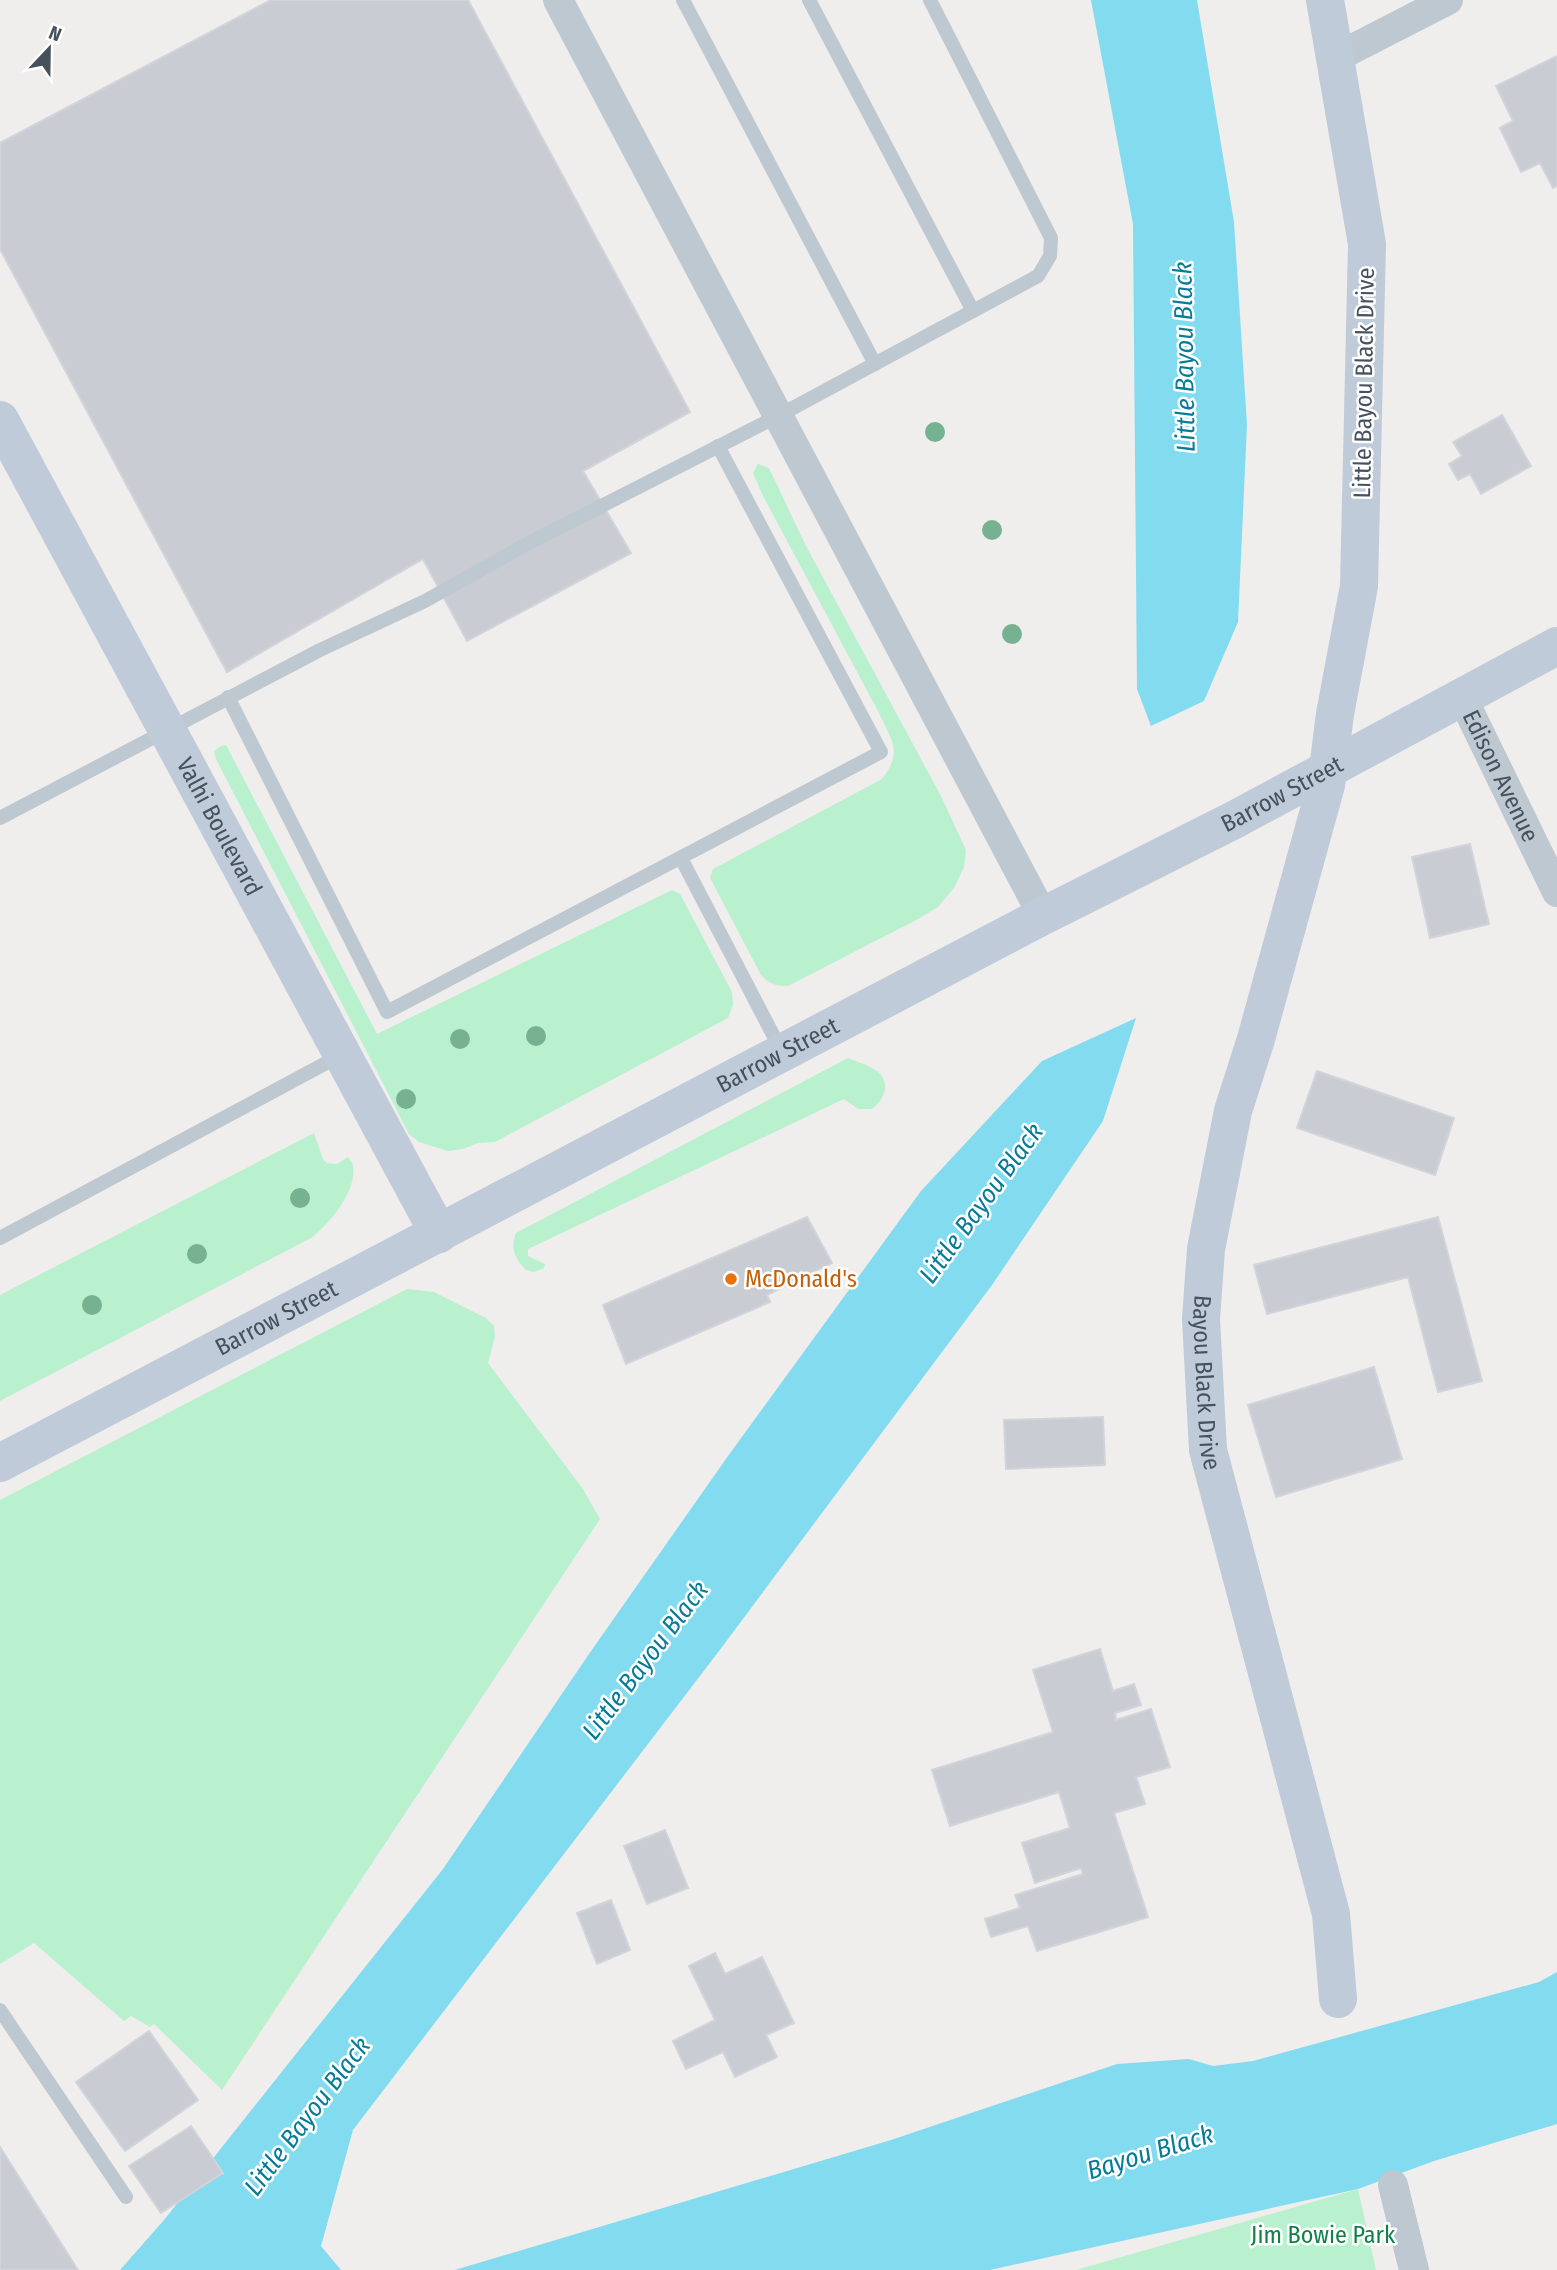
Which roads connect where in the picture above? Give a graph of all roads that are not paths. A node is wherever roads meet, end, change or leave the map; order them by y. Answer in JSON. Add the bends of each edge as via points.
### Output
{"nodes":[{"id":1,"x":558,"y":0,"type":"edge"},
{"id":2,"x":683,"y":0,"type":"edge"},
{"id":3,"x":809,"y":0,"type":"edge"},
{"id":4,"x":930,"y":0,"type":"edge"},
{"id":5,"x":1325,"y":0,"type":"edge"},
{"id":6,"x":1448,"y":0,"type":"edge"},
{"id":7,"x":1335,"y":58,"type":"junction"},
{"id":8,"x":973,"y":311,"type":"junction"},
{"id":9,"x":875,"y":364,"type":"junction"},
{"id":10,"x":778,"y":416,"type":"junction"},
{"id":11,"x":0,"y":420,"type":"edge"},
{"id":12,"x":718,"y":446,"type":"junction"},
{"id":13,"x":1557,"y":646,"type":"edge"},
{"id":14,"x":1462,"y":696,"type":"junction"},
{"id":15,"x":228,"y":697,"type":"junction"},
{"id":16,"x":166,"y":729,"type":"junction"},
{"id":17,"x":1329,"y":767,"type":"junction"},
{"id":18,"x":0,"y":818,"type":"edge"},
{"id":19,"x":681,"y":858,"type":"junction"},
{"id":20,"x":1557,"y":891,"type":"edge"},
{"id":21,"x":1043,"y":916,"type":"junction"},
{"id":22,"x":782,"y":1053,"type":"junction"},
{"id":23,"x":343,"y":1054,"type":"junction"},
{"id":24,"x":439,"y":1234,"type":"junction"},
{"id":25,"x":0,"y":1238,"type":"edge"},
{"id":26,"x":0,"y":1463,"type":"edge"},
{"id":27,"x":1338,"y":1999,"type":"dead end"},
{"id":28,"x":0,"y":2010,"type":"edge"},
{"id":29,"x":1393,"y":2185,"type":"dead end"},
{"id":30,"x":126,"y":2197,"type":"dead end"},
{"id":31,"x":1414,"y":2270,"type":"edge"}],
"edges":[{"from":1,"to":10,"type":"street"},
{"from":2,"to":9,"type":"lane"},
{"from":3,"to":8,"type":"lane"},
{"from":4,"to":8,"type":"lane","via":[[1051,238],[1049,256],[1038,276]]},
{"from":5,"to":7,"type":"main road","name":"Little Bayou Black Drive"},
{"from":6,"to":7,"type":"street"},
{"from":7,"to":17,"type":"main road","name":"Little Bayou Black Drive","via":[[1367,244],[1367,271],[1359,586]]},
{"from":8,"to":9,"type":"lane"},
{"from":9,"to":10,"type":"lane"},
{"from":10,"to":12,"type":"lane"},
{"from":10,"to":21,"type":"street"},
{"from":11,"to":16,"type":"main road","name":"Valhi Boulevard"},
{"from":12,"to":15,"type":"lane","via":[[425,601]]},
{"from":12,"to":19,"type":"lane","via":[[881,752]]},
{"from":13,"to":14,"type":"main road","name":"Barrow Street"},
{"from":14,"to":17,"type":"main road","name":"Barrow Street"},
{"from":14,"to":20,"type":"street","name":"Edison Avenue"},
{"from":15,"to":16,"type":"lane"},
{"from":15,"to":19,"type":"lane","via":[[387,1012]]},
{"from":16,"to":18,"type":"lane"},
{"from":16,"to":23,"type":"main road","name":"Valhi Boulevard"},
{"from":17,"to":21,"type":"main road","name":"Barrow Street"},
{"from":17,"to":27,"type":"main road","name":"Bayou Black Drive","via":[[1233,1111],[1206,1249],[1201,1319],[1208,1450],[1331,1914]]},
{"from":19,"to":22,"type":"lane"},
{"from":21,"to":22,"type":"main road","name":"Barrow Street"},
{"from":22,"to":24,"type":"main road","name":"Barrow Street"},
{"from":23,"to":24,"type":"main road","name":"Valhi Boulevard"},
{"from":23,"to":25,"type":"lane"},
{"from":24,"to":26,"type":"main road","name":"Barrow Street"},
{"from":28,"to":30,"type":"lane"},
{"from":29,"to":31,"type":"street"}]}
